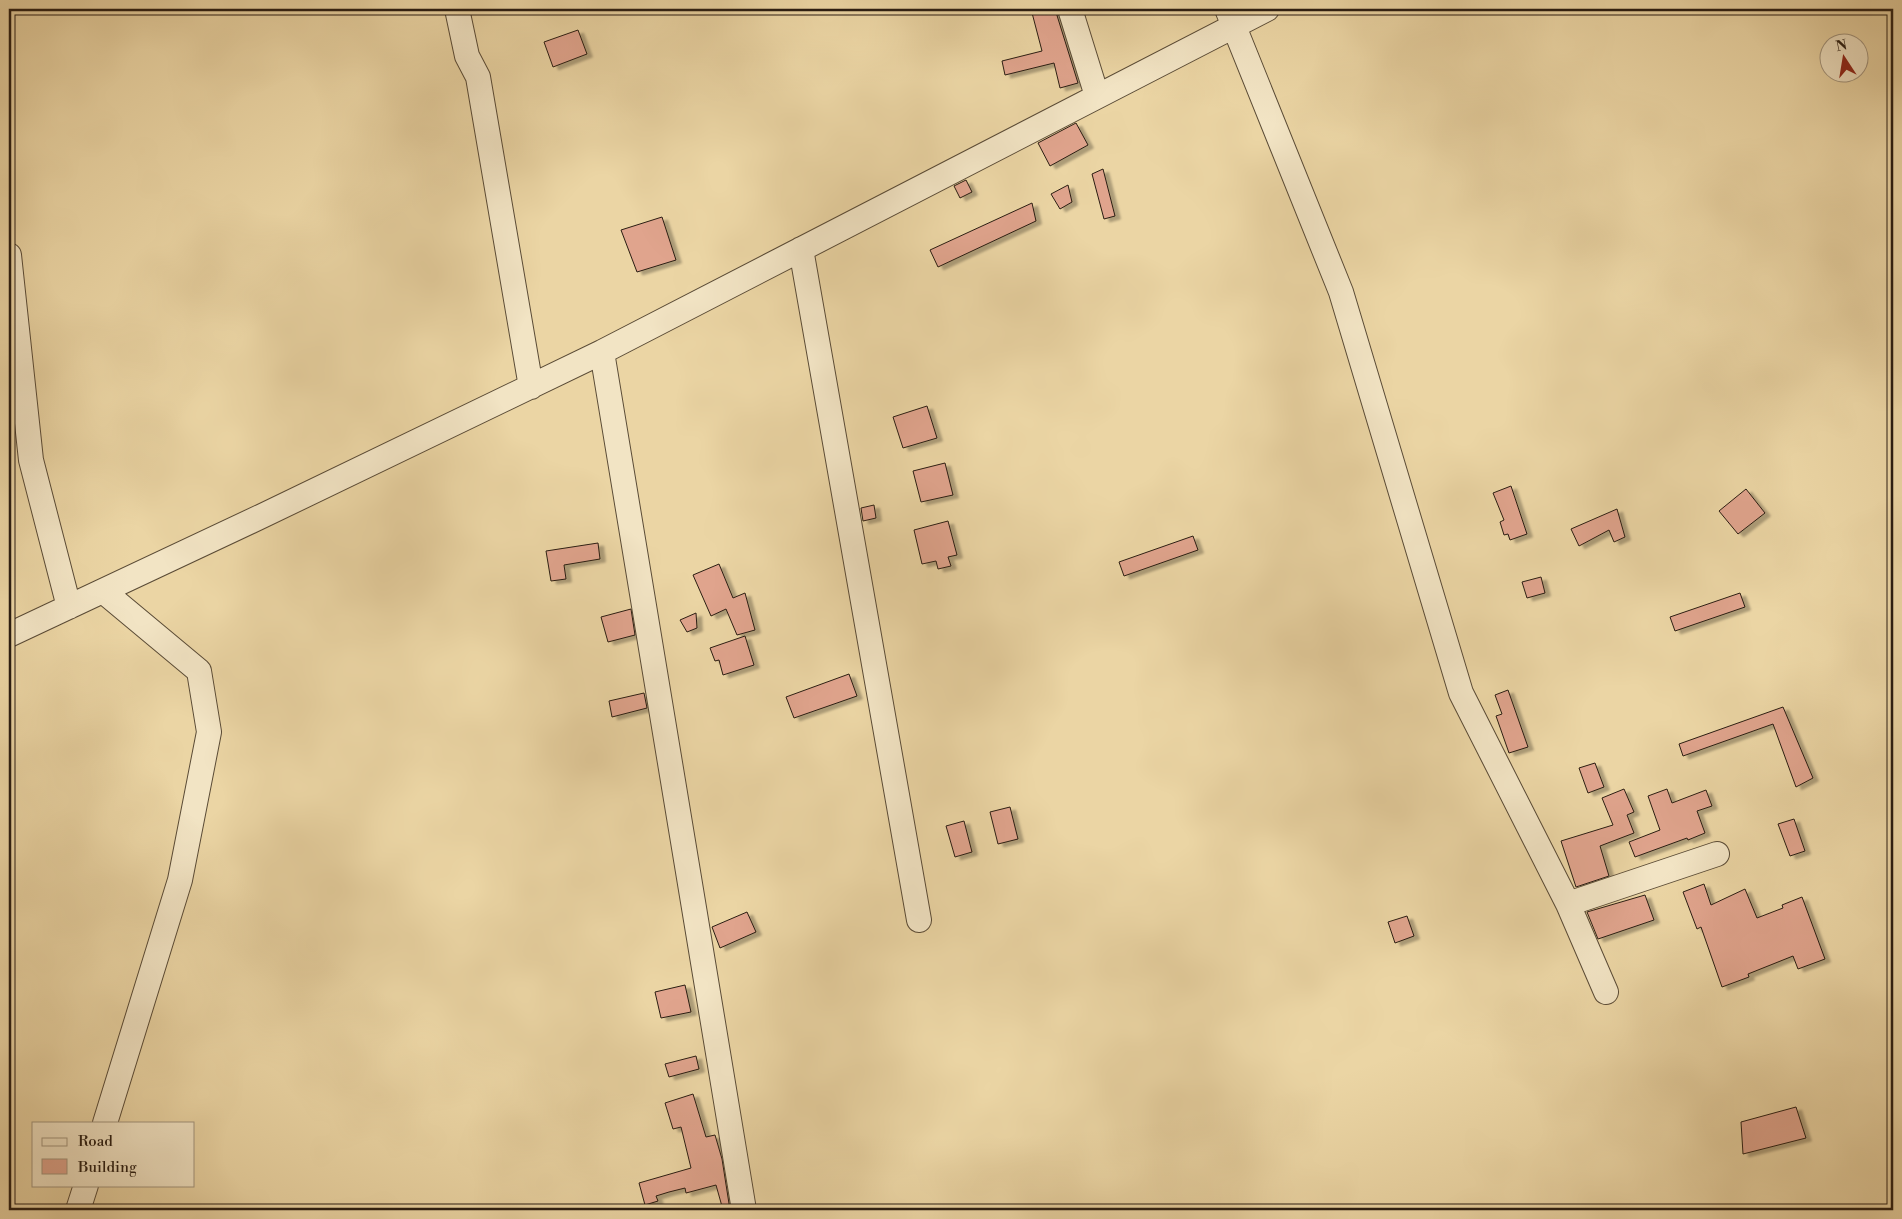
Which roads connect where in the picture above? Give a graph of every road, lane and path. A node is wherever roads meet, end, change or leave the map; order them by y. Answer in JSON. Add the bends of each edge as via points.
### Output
{"nodes":[{"id":1,"x":457,"y":9,"type":"edge"},
{"id":2,"x":1070,"y":9,"type":"edge"},
{"id":3,"x":1267,"y":9,"type":"edge"},
{"id":4,"x":1230,"y":17,"type":"edge"},
{"id":5,"x":1097,"y":96,"type":"junction"},
{"id":6,"x":801,"y":249,"type":"junction"},
{"id":7,"x":9,"y":255,"type":"edge"},
{"id":8,"x":602,"y":352,"type":"junction"},
{"id":9,"x":530,"y":387,"type":"junction"},
{"id":10,"x":103,"y":591,"type":"junction"},
{"id":11,"x":69,"y":607,"type":"junction"},
{"id":12,"x":9,"y":635,"type":"edge"},
{"id":13,"x":1716,"y":854,"type":"dead end"},
{"id":14,"x":1568,"y":904,"type":"junction"},
{"id":15,"x":919,"y":920,"type":"dead end"},
{"id":16,"x":1606,"y":992,"type":"dead end"},
{"id":17,"x":105,"y":1122,"type":"edge"},
{"id":18,"x":86,"y":1186,"type":"edge"},
{"id":19,"x":78,"y":1210,"type":"edge"},
{"id":20,"x":744,"y":1210,"type":"edge"}],
"edges":[{"from":1,"to":9,"type":"street","via":[[468,56],[478,76]]},
{"from":2,"to":5,"type":"street"},
{"from":3,"to":4,"type":"street"},
{"from":4,"to":5,"type":"street"},
{"from":4,"to":14,"type":"street","via":[[1341,292],[1461,692]]},
{"from":5,"to":6,"type":"street"},
{"from":6,"to":8,"type":"street"},
{"from":6,"to":15,"type":"street"},
{"from":7,"to":11,"type":"street","via":[[30,460]]},
{"from":8,"to":9,"type":"street"},
{"from":8,"to":20,"type":"street"},
{"from":9,"to":10,"type":"street"},
{"from":10,"to":11,"type":"street"},
{"from":10,"to":17,"type":"street","via":[[199,670],[208,732],[180,880]]},
{"from":11,"to":12,"type":"street"},
{"from":13,"to":14,"type":"street"},
{"from":14,"to":16,"type":"street"},
{"from":18,"to":19,"type":"street"}]}
